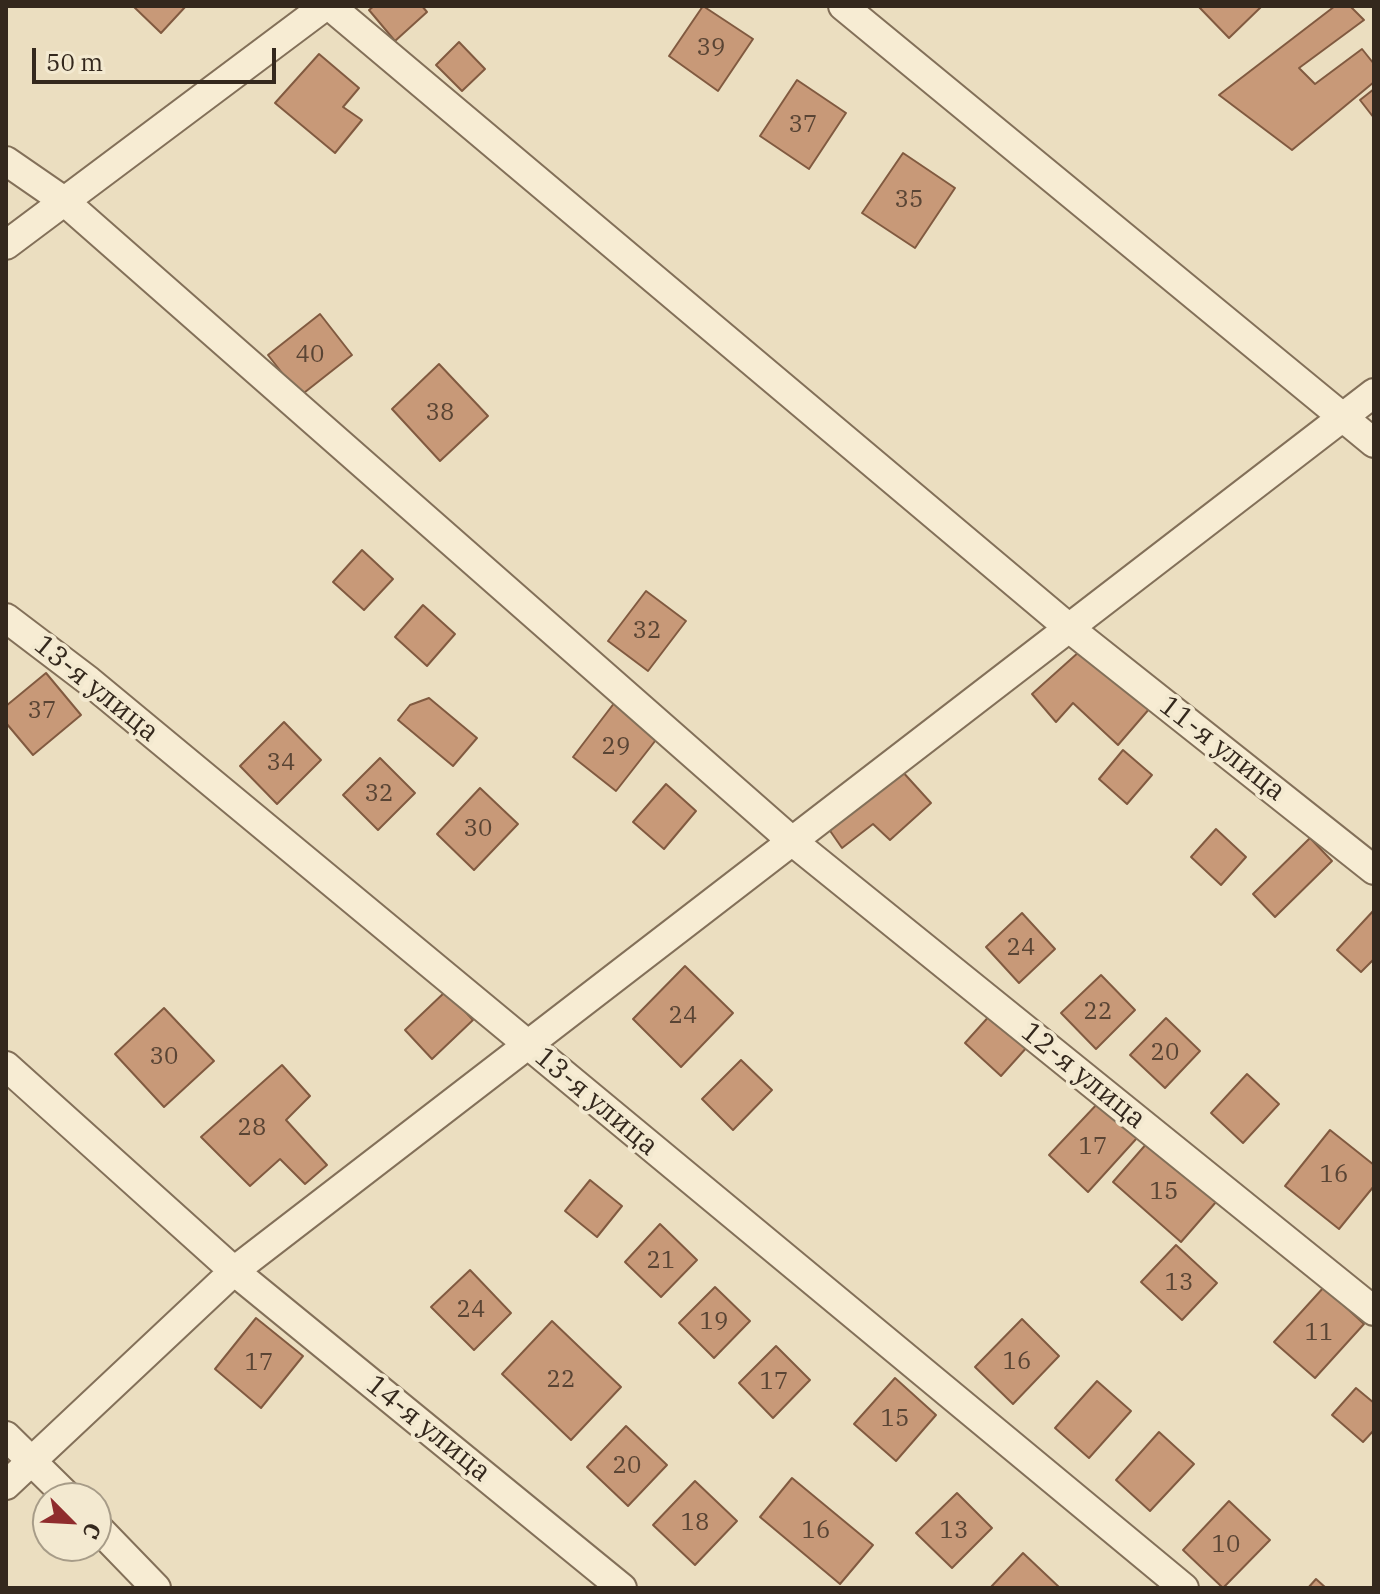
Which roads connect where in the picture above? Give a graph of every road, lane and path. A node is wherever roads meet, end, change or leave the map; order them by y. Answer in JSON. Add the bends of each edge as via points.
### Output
{"nodes":[{"id":1,"x":328,"y":6,"type":"edge"},
{"id":2,"x":843,"y":6,"type":"edge"},
{"id":3,"x":6,"y":161,"type":"edge"},
{"id":4,"x":64,"y":201,"type":"junction"},
{"id":5,"x":6,"y":245,"type":"edge"},
{"id":6,"x":1374,"y":393,"type":"edge"},
{"id":7,"x":1342,"y":417,"type":"junction"},
{"id":8,"x":1374,"y":443,"type":"edge"},
{"id":9,"x":6,"y":618,"type":"edge"},
{"id":10,"x":1069,"y":628,"type":"junction"},
{"id":11,"x":792,"y":841,"type":"junction"},
{"id":12,"x":1374,"y":870,"type":"edge"},
{"id":13,"x":528,"y":1045,"type":"junction"},
{"id":14,"x":6,"y":1066,"type":"edge"},
{"id":15,"x":234,"y":1271,"type":"junction"},
{"id":16,"x":1374,"y":1311,"type":"edge"},
{"id":17,"x":6,"y":1436,"type":"edge"},
{"id":18,"x":33,"y":1461,"type":"junction"},
{"id":19,"x":53,"y":1482,"type":"edge"},
{"id":20,"x":6,"y":1485,"type":"edge"},
{"id":21,"x":112,"y":1543,"type":"edge"},
{"id":22,"x":156,"y":1588,"type":"edge"},
{"id":23,"x":622,"y":1588,"type":"edge"},
{"id":24,"x":1184,"y":1588,"type":"edge"}],
"edges":[{"from":1,"to":4,"type":"street"},
{"from":1,"to":10,"type":"street","name":"11-я улица"},
{"from":2,"to":7,"type":"street"},
{"from":3,"to":4,"type":"street"},
{"from":4,"to":5,"type":"street"},
{"from":4,"to":11,"type":"street","name":"12-я улица"},
{"from":6,"to":7,"type":"street"},
{"from":7,"to":8,"type":"street"},
{"from":7,"to":10,"type":"street"},
{"from":9,"to":13,"type":"street","name":"13-я улица"},
{"from":10,"to":11,"type":"street"},
{"from":10,"to":12,"type":"street","name":"11-я улица"},
{"from":11,"to":13,"type":"street"},
{"from":11,"to":16,"type":"street","name":"12-я улица"},
{"from":13,"to":15,"type":"street"},
{"from":13,"to":24,"type":"street","name":"13-я улица"},
{"from":14,"to":15,"type":"street","name":"14-я улица"},
{"from":15,"to":18,"type":"street"},
{"from":15,"to":23,"type":"street","name":"14-я улица"},
{"from":17,"to":18,"type":"street"},
{"from":18,"to":19,"type":"street"},
{"from":18,"to":20,"type":"street"},
{"from":21,"to":22,"type":"street"}]}
